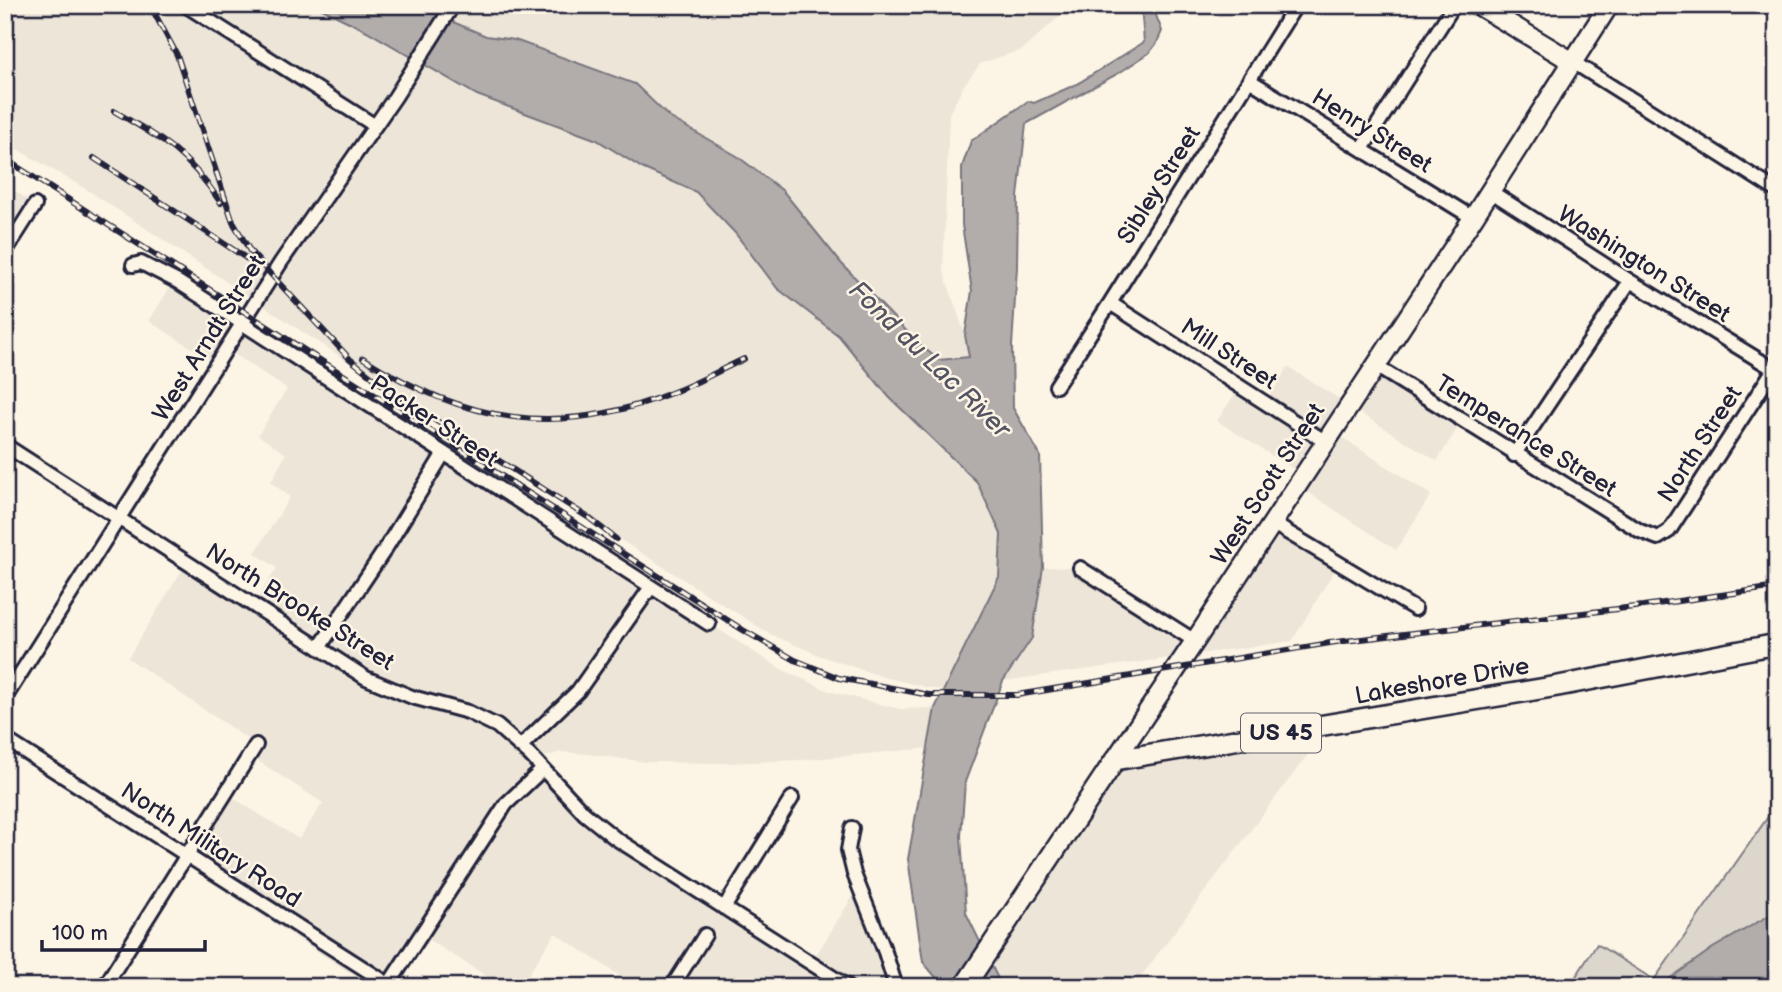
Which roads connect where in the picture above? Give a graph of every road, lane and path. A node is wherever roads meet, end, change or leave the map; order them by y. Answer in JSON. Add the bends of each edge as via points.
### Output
{"nodes":[{"id":1,"x":185,"y":5,"type":"edge"},
{"id":2,"x":453,"y":5,"type":"edge"},
{"id":3,"x":1296,"y":5,"type":"edge"},
{"id":4,"x":1454,"y":5,"type":"edge"},
{"id":5,"x":1478,"y":5,"type":"edge"},
{"id":6,"x":1609,"y":5,"type":"edge"},
{"id":7,"x":1573,"y":62,"type":"junction"},
{"id":8,"x":1250,"y":80,"type":"junction"},
{"id":9,"x":374,"y":125,"type":"junction"},
{"id":10,"x":1362,"y":149,"type":"junction"},
{"id":11,"x":1490,"y":191,"type":"junction"},
{"id":12,"x":1777,"y":191,"type":"edge"},
{"id":13,"x":35,"y":205,"type":"dead end"},
{"id":14,"x":1473,"y":218,"type":"junction"},
{"id":15,"x":5,"y":252,"type":"edge"},
{"id":16,"x":133,"y":265,"type":"dead end"},
{"id":17,"x":1630,"y":281,"type":"junction"},
{"id":18,"x":1110,"y":303,"type":"junction"},
{"id":19,"x":243,"y":323,"type":"junction"},
{"id":20,"x":1374,"y":365,"type":"junction"},
{"id":21,"x":1775,"y":370,"type":"edge"},
{"id":22,"x":1056,"y":386,"type":"dead end"},
{"id":23,"x":1326,"y":442,"type":"junction"},
{"id":24,"x":5,"y":444,"type":"edge"},
{"id":25,"x":444,"y":453,"type":"junction"},
{"id":26,"x":1514,"y":455,"type":"junction"},
{"id":27,"x":120,"y":518,"type":"junction"},
{"id":28,"x":1272,"y":523,"type":"junction"},
{"id":29,"x":1658,"y":538,"type":"joint"},
{"id":30,"x":1080,"y":568,"type":"dead end"},
{"id":31,"x":651,"y":587,"type":"junction"},
{"id":32,"x":1415,"y":608,"type":"dead end"},
{"id":33,"x":709,"y":624,"type":"dead end"},
{"id":34,"x":1195,"y":641,"type":"junction"},
{"id":35,"x":1777,"y":644,"type":"edge"},
{"id":36,"x":319,"y":648,"type":"junction"},
{"id":37,"x":5,"y":698,"type":"edge"},
{"id":38,"x":5,"y":739,"type":"edge"},
{"id":39,"x":256,"y":746,"type":"dead end"},
{"id":40,"x":521,"y":746,"type":"junction"},
{"id":41,"x":1115,"y":760,"type":"junction"},
{"id":42,"x":543,"y":769,"type":"junction"},
{"id":43,"x":792,"y":798,"type":"dead end"},
{"id":44,"x":852,"y":828,"type":"dead end"},
{"id":45,"x":188,"y":854,"type":"junction"},
{"id":46,"x":724,"y":908,"type":"junction"},
{"id":47,"x":705,"y":934,"type":"dead end"},
{"id":48,"x":390,"y":986,"type":"edge"},
{"id":49,"x":104,"y":987,"type":"edge"},
{"id":50,"x":672,"y":987,"type":"edge"},
{"id":51,"x":848,"y":987,"type":"edge"},
{"id":52,"x":896,"y":987,"type":"edge"},
{"id":53,"x":964,"y":987,"type":"edge"}],
"edges":[{"from":1,"to":9,"type":"street"},
{"from":2,"to":9,"type":"street","name":"West Arndt Street"},
{"from":3,"to":8,"type":"street","name":"Sibley Street"},
{"from":4,"to":10,"type":"street"},
{"from":5,"to":7,"type":"main road"},
{"from":6,"to":7,"type":"main road","name":"West Scott Street"},
{"from":7,"to":11,"type":"main road","name":"West Scott Street"},
{"from":7,"to":12,"type":"street"},
{"from":8,"to":10,"type":"street","name":"Henry Street"},
{"from":8,"to":18,"type":"street","name":"Sibley Street"},
{"from":9,"to":19,"type":"street","name":"West Arndt Street"},
{"from":10,"to":14,"type":"street","name":"Henry Street"},
{"from":11,"to":14,"type":"main road","name":"West Scott Street"},
{"from":11,"to":17,"type":"street","name":"Washington Street"},
{"from":13,"to":15,"type":"street"},
{"from":14,"to":20,"type":"main road","name":"West Scott Street"},
{"from":16,"to":19,"type":"street","name":"Packer Street","via":[[153,267]]},
{"from":17,"to":21,"type":"street","name":"Washington Street"},
{"from":17,"to":26,"type":"street"},
{"from":18,"to":22,"type":"street","name":"Sibley Street"},
{"from":18,"to":23,"type":"street","name":"Mill Street"},
{"from":19,"to":25,"type":"street","name":"Packer Street"},
{"from":19,"to":27,"type":"street","name":"West Arndt Street"},
{"from":20,"to":23,"type":"main road","name":"West Scott Street"},
{"from":20,"to":26,"type":"street","name":"Temperance Street"},
{"from":21,"to":29,"type":"street","name":"North Street","via":[[1669,531]]},
{"from":23,"to":28,"type":"main road","name":"West Scott Street"},
{"from":24,"to":27,"type":"street","name":"North Brooke Street"},
{"from":25,"to":31,"type":"street","name":"Packer Street"},
{"from":25,"to":36,"type":"street"},
{"from":26,"to":29,"type":"street","name":"Temperance Street","via":[[1629,526]]},
{"from":27,"to":36,"type":"street","name":"North Brooke Street"},
{"from":27,"to":37,"type":"street","name":"West Arndt Street"},
{"from":28,"to":32,"type":"street"},
{"from":28,"to":34,"type":"main road","name":"West Scott Street"},
{"from":30,"to":34,"type":"street"},
{"from":31,"to":33,"type":"street","name":"Packer Street"},
{"from":31,"to":40,"type":"street","via":[[581,687]]},
{"from":34,"to":41,"type":"main road","name":"West Scott Street"},
{"from":35,"to":41,"type":"main road","name":"Lakeshore Drive","number":"US 45","via":[[1558,686]]},
{"from":36,"to":40,"type":"street","name":"North Brooke Street","via":[[366,678],[481,717]]},
{"from":38,"to":45,"type":"street","name":"North Military Road"},
{"from":39,"to":45,"type":"street"},
{"from":40,"to":42,"type":"street","name":"North Brooke Street"},
{"from":41,"to":53,"type":"main road","name":"West Scott Street"},
{"from":42,"to":46,"type":"street","name":"North Brooke Street","via":[[598,825]]},
{"from":42,"to":48,"type":"street","via":[[506,804]]},
{"from":43,"to":46,"type":"street"},
{"from":44,"to":52,"type":"street","via":[[848,850],[854,874]]},
{"from":45,"to":48,"type":"street","name":"North Military Road"},
{"from":45,"to":49,"type":"street"},
{"from":46,"to":51,"type":"street","name":"North Brooke Street"},
{"from":47,"to":50,"type":"street"}]}
